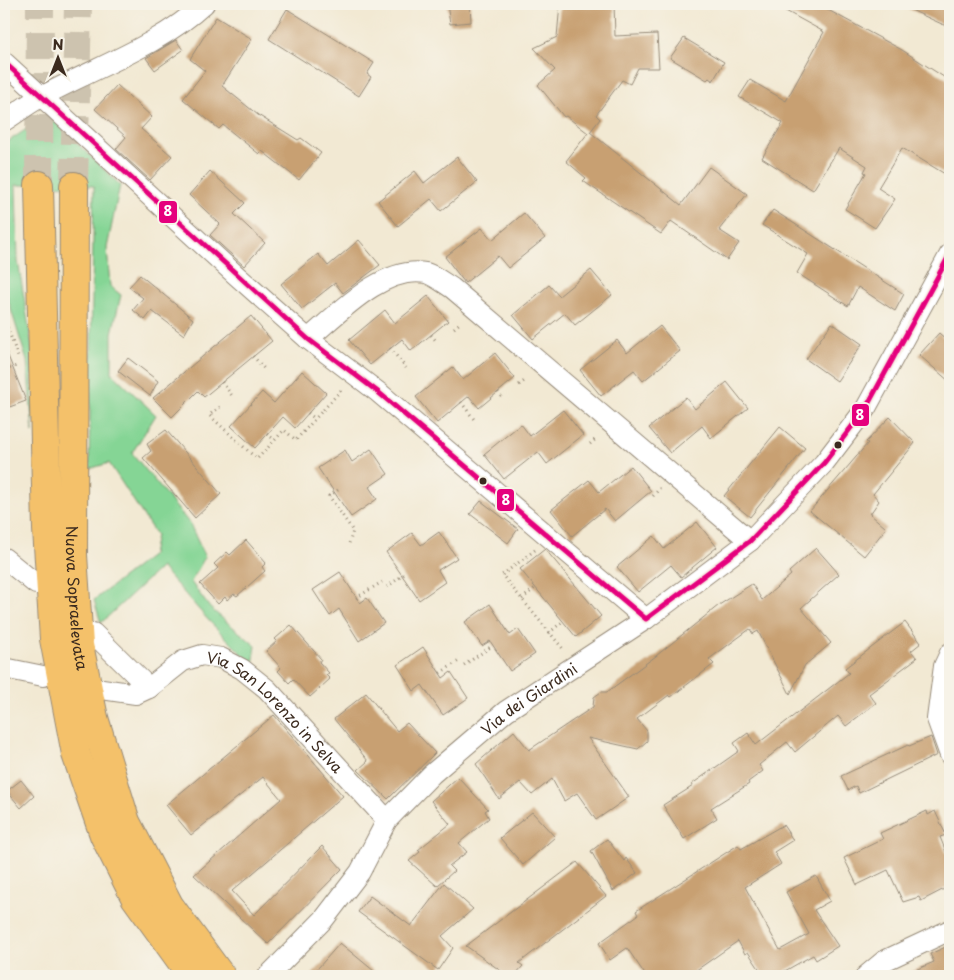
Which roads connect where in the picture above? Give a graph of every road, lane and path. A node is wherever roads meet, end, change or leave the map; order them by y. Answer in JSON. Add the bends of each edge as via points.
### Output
{"nodes":[{"id":1,"x":204,"y":4,"type":"edge"},
{"id":2,"x":4,"y":62,"type":"edge"},
{"id":3,"x":42,"y":96,"type":"junction"},
{"id":4,"x":4,"y":121,"type":"edge"},
{"id":5,"x":39,"y":185,"type":"tunnel mouth"},
{"id":6,"x":74,"y":186,"type":"tunnel mouth"},
{"id":7,"x":950,"y":254,"type":"edge"},
{"id":8,"x":4,"y":318,"type":"edge"},
{"id":9,"x":431,"y":335,"type":"dead end"},
{"id":10,"x":308,"y":339,"type":"junction"},
{"id":11,"x":437,"y":342,"type":"dead end"},
{"id":12,"x":390,"y":348,"type":"dead end"},
{"id":13,"x":253,"y":356,"type":"dead end"},
{"id":14,"x":406,"y":368,"type":"dead end"},
{"id":15,"x":5,"y":370,"type":"edge"},
{"id":16,"x":266,"y":371,"type":"dead end"},
{"id":17,"x":355,"y":375,"type":"junction"},
{"id":18,"x":222,"y":382,"type":"dead end"},
{"id":19,"x":498,"y":392,"type":"dead end"},
{"id":20,"x":233,"y":397,"type":"dead end"},
{"id":21,"x":503,"y":399,"type":"dead end"},
{"id":22,"x":462,"y":402,"type":"dead end"},
{"id":23,"x":220,"y":407,"type":"dead end"},
{"id":24,"x":308,"y":413,"type":"dead end"},
{"id":25,"x":315,"y":419,"type":"junction"},
{"id":26,"x":476,"y":422,"type":"dead end"},
{"id":27,"x":267,"y":434,"type":"dead end"},
{"id":28,"x":275,"y":440,"type":"junction"},
{"id":29,"x":338,"y":490,"type":"dead end"},
{"id":30,"x":552,"y":537,"type":"junction"},
{"id":31,"x":750,"y":541,"type":"junction"},
{"id":32,"x":348,"y":546,"type":"dead end"},
{"id":33,"x":4,"y":558,"type":"edge"},
{"id":34,"x":406,"y":573,"type":"dead end"},
{"id":35,"x":382,"y":582,"type":"dead end"},
{"id":36,"x":36,"y":584,"type":"dead end"},
{"id":37,"x":387,"y":587,"type":"dead end"},
{"id":38,"x":535,"y":588,"type":"dead end"},
{"id":39,"x":356,"y":598,"type":"dead end"},
{"id":40,"x":522,"y":599,"type":"junction"},
{"id":41,"x":646,"y":619,"type":"junction"},
{"id":42,"x":562,"y":621,"type":"dead end"},
{"id":43,"x":93,"y":633,"type":"dead end"},
{"id":44,"x":549,"y":633,"type":"junction"},
{"id":45,"x":492,"y":646,"type":"dead end"},
{"id":46,"x":950,"y":653,"type":"edge"},
{"id":47,"x":459,"y":661,"type":"dead end"},
{"id":48,"x":464,"y":665,"type":"dead end"},
{"id":49,"x":576,"y":665,"type":"junction"},
{"id":50,"x":4,"y":668,"type":"edge"},
{"id":51,"x":440,"y":674,"type":"dead end"},
{"id":52,"x":43,"y":676,"type":"dead end"},
{"id":53,"x":149,"y":688,"type":"junction"},
{"id":54,"x":102,"y":689,"type":"dead end"},
{"id":55,"x":950,"y":755,"type":"edge"},
{"id":56,"x":387,"y":820,"type":"junction"},
{"id":57,"x":950,"y":930,"type":"edge"},
{"id":58,"x":192,"y":976,"type":"edge"},
{"id":59,"x":221,"y":976,"type":"edge"},
{"id":60,"x":268,"y":976,"type":"edge"},
{"id":61,"x":866,"y":976,"type":"edge"}],
"edges":[{"from":1,"to":3,"type":"street","via":[[128,54]]},
{"from":2,"to":3,"type":"street"},
{"from":3,"to":4,"type":"street"},
{"from":3,"to":10,"type":"street"},
{"from":5,"to":58,"type":"highway","name":"Nuova Sopraelevata","via":[[54,639],[74,744],[104,835],[135,897]]},
{"from":6,"to":59,"type":"highway","name":"Nuova Sopraelevata","via":[[73,555],[79,645],[94,718],[126,822],[170,905]]},
{"from":7,"to":31,"type":"street","name":"Via dei Giardini","via":[[866,408],[824,463]]},
{"from":8,"to":15,"type":"path","via":[[20,364]]},
{"from":9,"to":11,"type":"path"},
{"from":10,"to":17,"type":"street"},
{"from":10,"to":31,"type":"street","via":[[378,282],[402,274],[426,273],[452,288]]},
{"from":12,"to":14,"type":"path"},
{"from":13,"to":16,"type":"path"},
{"from":17,"to":25,"type":"path"},
{"from":17,"to":30,"type":"street"},
{"from":18,"to":20,"type":"path"},
{"from":19,"to":21,"type":"path"},
{"from":22,"to":26,"type":"path"},
{"from":23,"to":28,"type":"path","via":[[209,415],[257,459]]},
{"from":24,"to":25,"type":"path"},
{"from":25,"to":28,"type":"path","via":[[296,440],[284,430]]},
{"from":27,"to":28,"type":"path"},
{"from":29,"to":32,"type":"path","via":[[329,496],[353,531]]},
{"from":30,"to":40,"type":"path","via":[[502,575]]},
{"from":30,"to":41,"type":"street"},
{"from":31,"to":41,"type":"street","name":"Via dei Giardini"},
{"from":33,"to":36,"type":"street"},
{"from":34,"to":37,"type":"path"},
{"from":35,"to":39,"type":"path"},
{"from":38,"to":40,"type":"path"},
{"from":40,"to":44,"type":"path"},
{"from":41,"to":49,"type":"street","name":"Via dei Giardini"},
{"from":42,"to":44,"type":"path"},
{"from":43,"to":53,"type":"street"},
{"from":44,"to":49,"type":"path"},
{"from":45,"to":48,"type":"path"},
{"from":46,"to":55,"type":"street","via":[[944,666],[937,719]]},
{"from":47,"to":51,"type":"path"},
{"from":49,"to":56,"type":"street","name":"Via dei Giardini","via":[[482,730]]},
{"from":50,"to":52,"type":"street"},
{"from":53,"to":54,"type":"street","name":"Via San Lorenzo in Selva","via":[[136,694]]},
{"from":53,"to":56,"type":"street","name":"Via San Lorenzo in Selva","via":[[183,661],[202,655],[221,658],[242,669],[267,689]]},
{"from":56,"to":60,"type":"street","name":"Via dei Giardini","via":[[360,872],[324,919]]},
{"from":57,"to":61,"type":"street","via":[[884,961]]}]}
